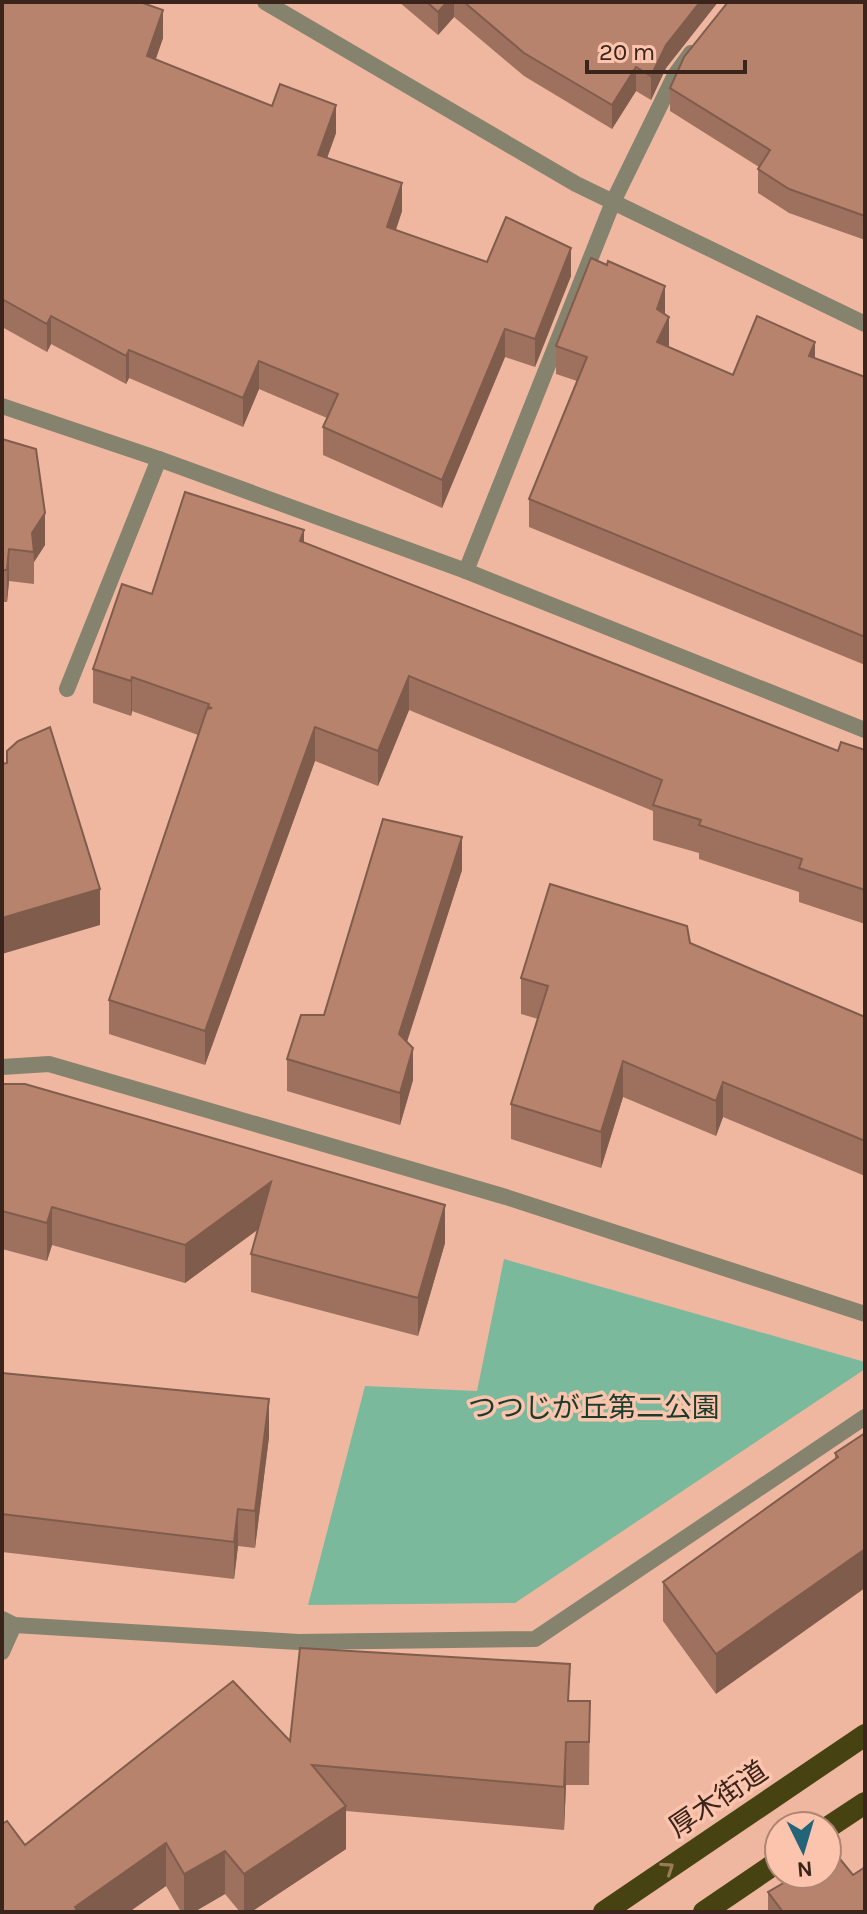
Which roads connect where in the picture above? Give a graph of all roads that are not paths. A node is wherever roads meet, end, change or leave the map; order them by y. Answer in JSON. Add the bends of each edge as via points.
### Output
{"nodes":[{"id":1,"x":265,"y":2,"type":"edge"},
{"id":2,"x":698,"y":44,"type":"edge"},
{"id":3,"x":613,"y":202,"type":"junction"},
{"id":4,"x":865,"y":324,"type":"edge"},
{"id":5,"x":2,"y":406,"type":"edge"},
{"id":6,"x":159,"y":459,"type":"junction"},
{"id":7,"x":466,"y":571,"type":"junction"},
{"id":8,"x":67,"y":689,"type":"dead end"},
{"id":9,"x":865,"y":730,"type":"edge"},
{"id":10,"x":2,"y":1067,"type":"edge"},
{"id":11,"x":865,"y":1314,"type":"edge"},
{"id":12,"x":865,"y":1417,"type":"edge"},
{"id":13,"x":8,"y":1622,"type":"edge"},
{"id":14,"x":2,"y":1652,"type":"edge"},
{"id":15,"x":865,"y":1735,"type":"edge"},
{"id":16,"x":865,"y":1803,"type":"edge"},
{"id":17,"x":843,"y":1817,"type":"edge"},
{"id":18,"x":763,"y":1872,"type":"edge"},
{"id":19,"x":604,"y":1912,"type":"edge"},
{"id":20,"x":704,"y":1912,"type":"edge"}],
"edges":[{"from":1,"to":3,"type":"street"},
{"from":2,"to":3,"type":"street","via":[[675,75]]},
{"from":3,"to":4,"type":"street"},
{"from":3,"to":7,"type":"street"},
{"from":5,"to":6,"type":"street"},
{"from":6,"to":7,"type":"street"},
{"from":6,"to":8,"type":"street"},
{"from":7,"to":9,"type":"street"},
{"from":10,"to":11,"type":"street","via":[[49,1064],[506,1197]]},
{"from":12,"to":13,"type":"street","via":[[535,1639],[298,1642]]},
{"from":13,"to":14,"type":"street"},
{"from":19,"to":15,"type":"highway","name":"厚木街道","one_way":true},
{"from":16,"to":17,"type":"highway"},
{"from":18,"to":20,"type":"highway"}]}
